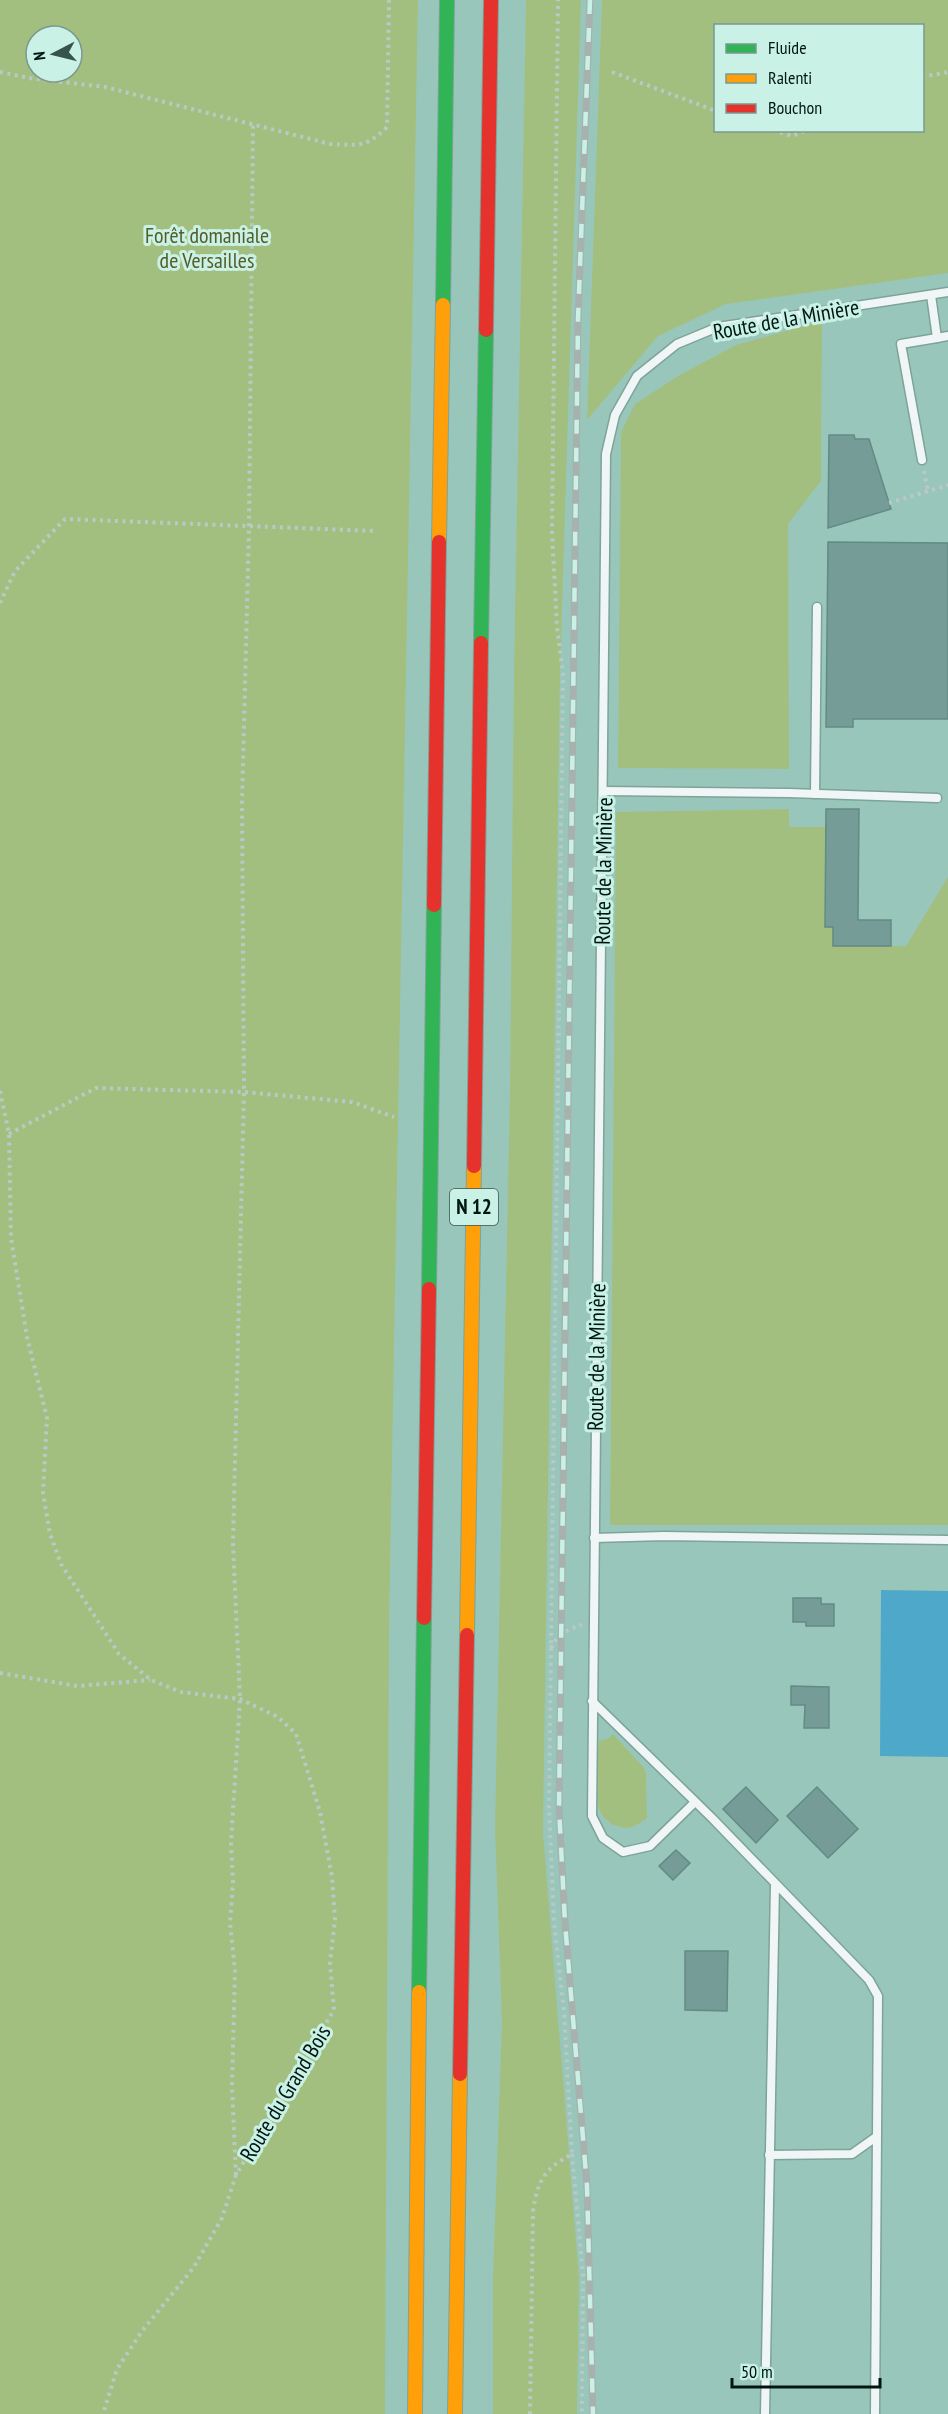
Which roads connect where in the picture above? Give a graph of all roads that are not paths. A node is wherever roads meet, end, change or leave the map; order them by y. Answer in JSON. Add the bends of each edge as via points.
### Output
{"nodes":[{"id":1,"x":447,"y":0,"type":"edge"},
{"id":2,"x":491,"y":0,"type":"edge"},
{"id":3,"x":948,"y":292,"type":"edge"},
{"id":4,"x":931,"y":295,"type":"junction"},
{"id":5,"x":948,"y":336,"type":"edge"},
{"id":6,"x":937,"y":338,"type":"junction"},
{"id":7,"x":922,"y":460,"type":"dead end"},
{"id":8,"x":817,"y":607,"type":"dead end"},
{"id":9,"x":604,"y":791,"type":"junction"},
{"id":10,"x":815,"y":794,"type":"junction"},
{"id":11,"x":937,"y":798,"type":"dead end"},
{"id":12,"x":594,"y":1538,"type":"junction"},
{"id":13,"x":948,"y":1540,"type":"edge"},
{"id":14,"x":592,"y":1701,"type":"junction"},
{"id":15,"x":694,"y":1802,"type":"junction"},
{"id":16,"x":775,"y":1885,"type":"junction"},
{"id":17,"x":876,"y":2137,"type":"junction"},
{"id":18,"x":769,"y":2155,"type":"junction"},
{"id":19,"x":416,"y":2414,"type":"edge"},
{"id":20,"x":455,"y":2414,"type":"edge"},
{"id":21,"x":765,"y":2414,"type":"edge"},
{"id":22,"x":875,"y":2414,"type":"edge"}],
"edges":[{"from":1,"to":19,"type":"highway","number":"N 12"},
{"from":2,"to":20,"type":"highway","number":"N 12"},
{"from":3,"to":4,"type":"lane","name":"Route de la Minière"},
{"from":4,"to":6,"type":"lane"},
{"from":4,"to":9,"type":"lane","name":"Route de la Minière","via":[[718,327],[677,344],[637,376],[615,415],[606,454]]},
{"from":5,"to":6,"type":"lane"},
{"from":6,"to":7,"type":"lane","via":[[901,344]]},
{"from":8,"to":10,"type":"lane"},
{"from":9,"to":10,"type":"lane"},
{"from":9,"to":12,"type":"lane","name":"Route de la Minière"},
{"from":10,"to":11,"type":"lane"},
{"from":12,"to":13,"type":"lane"},
{"from":12,"to":14,"type":"lane","name":"Route de la Minière"},
{"from":14,"to":15,"type":"lane"},
{"from":14,"to":15,"type":"lane","name":"Route de la Minière","via":[[592,1816],[603,1839],[623,1852],[650,1846]]},
{"from":15,"to":16,"type":"lane"},
{"from":16,"to":17,"type":"lane","via":[[869,1980],[878,1996]]},
{"from":16,"to":18,"type":"lane"},
{"from":17,"to":18,"type":"lane","via":[[852,2154]]},
{"from":17,"to":22,"type":"lane"},
{"from":18,"to":21,"type":"lane"}]}
